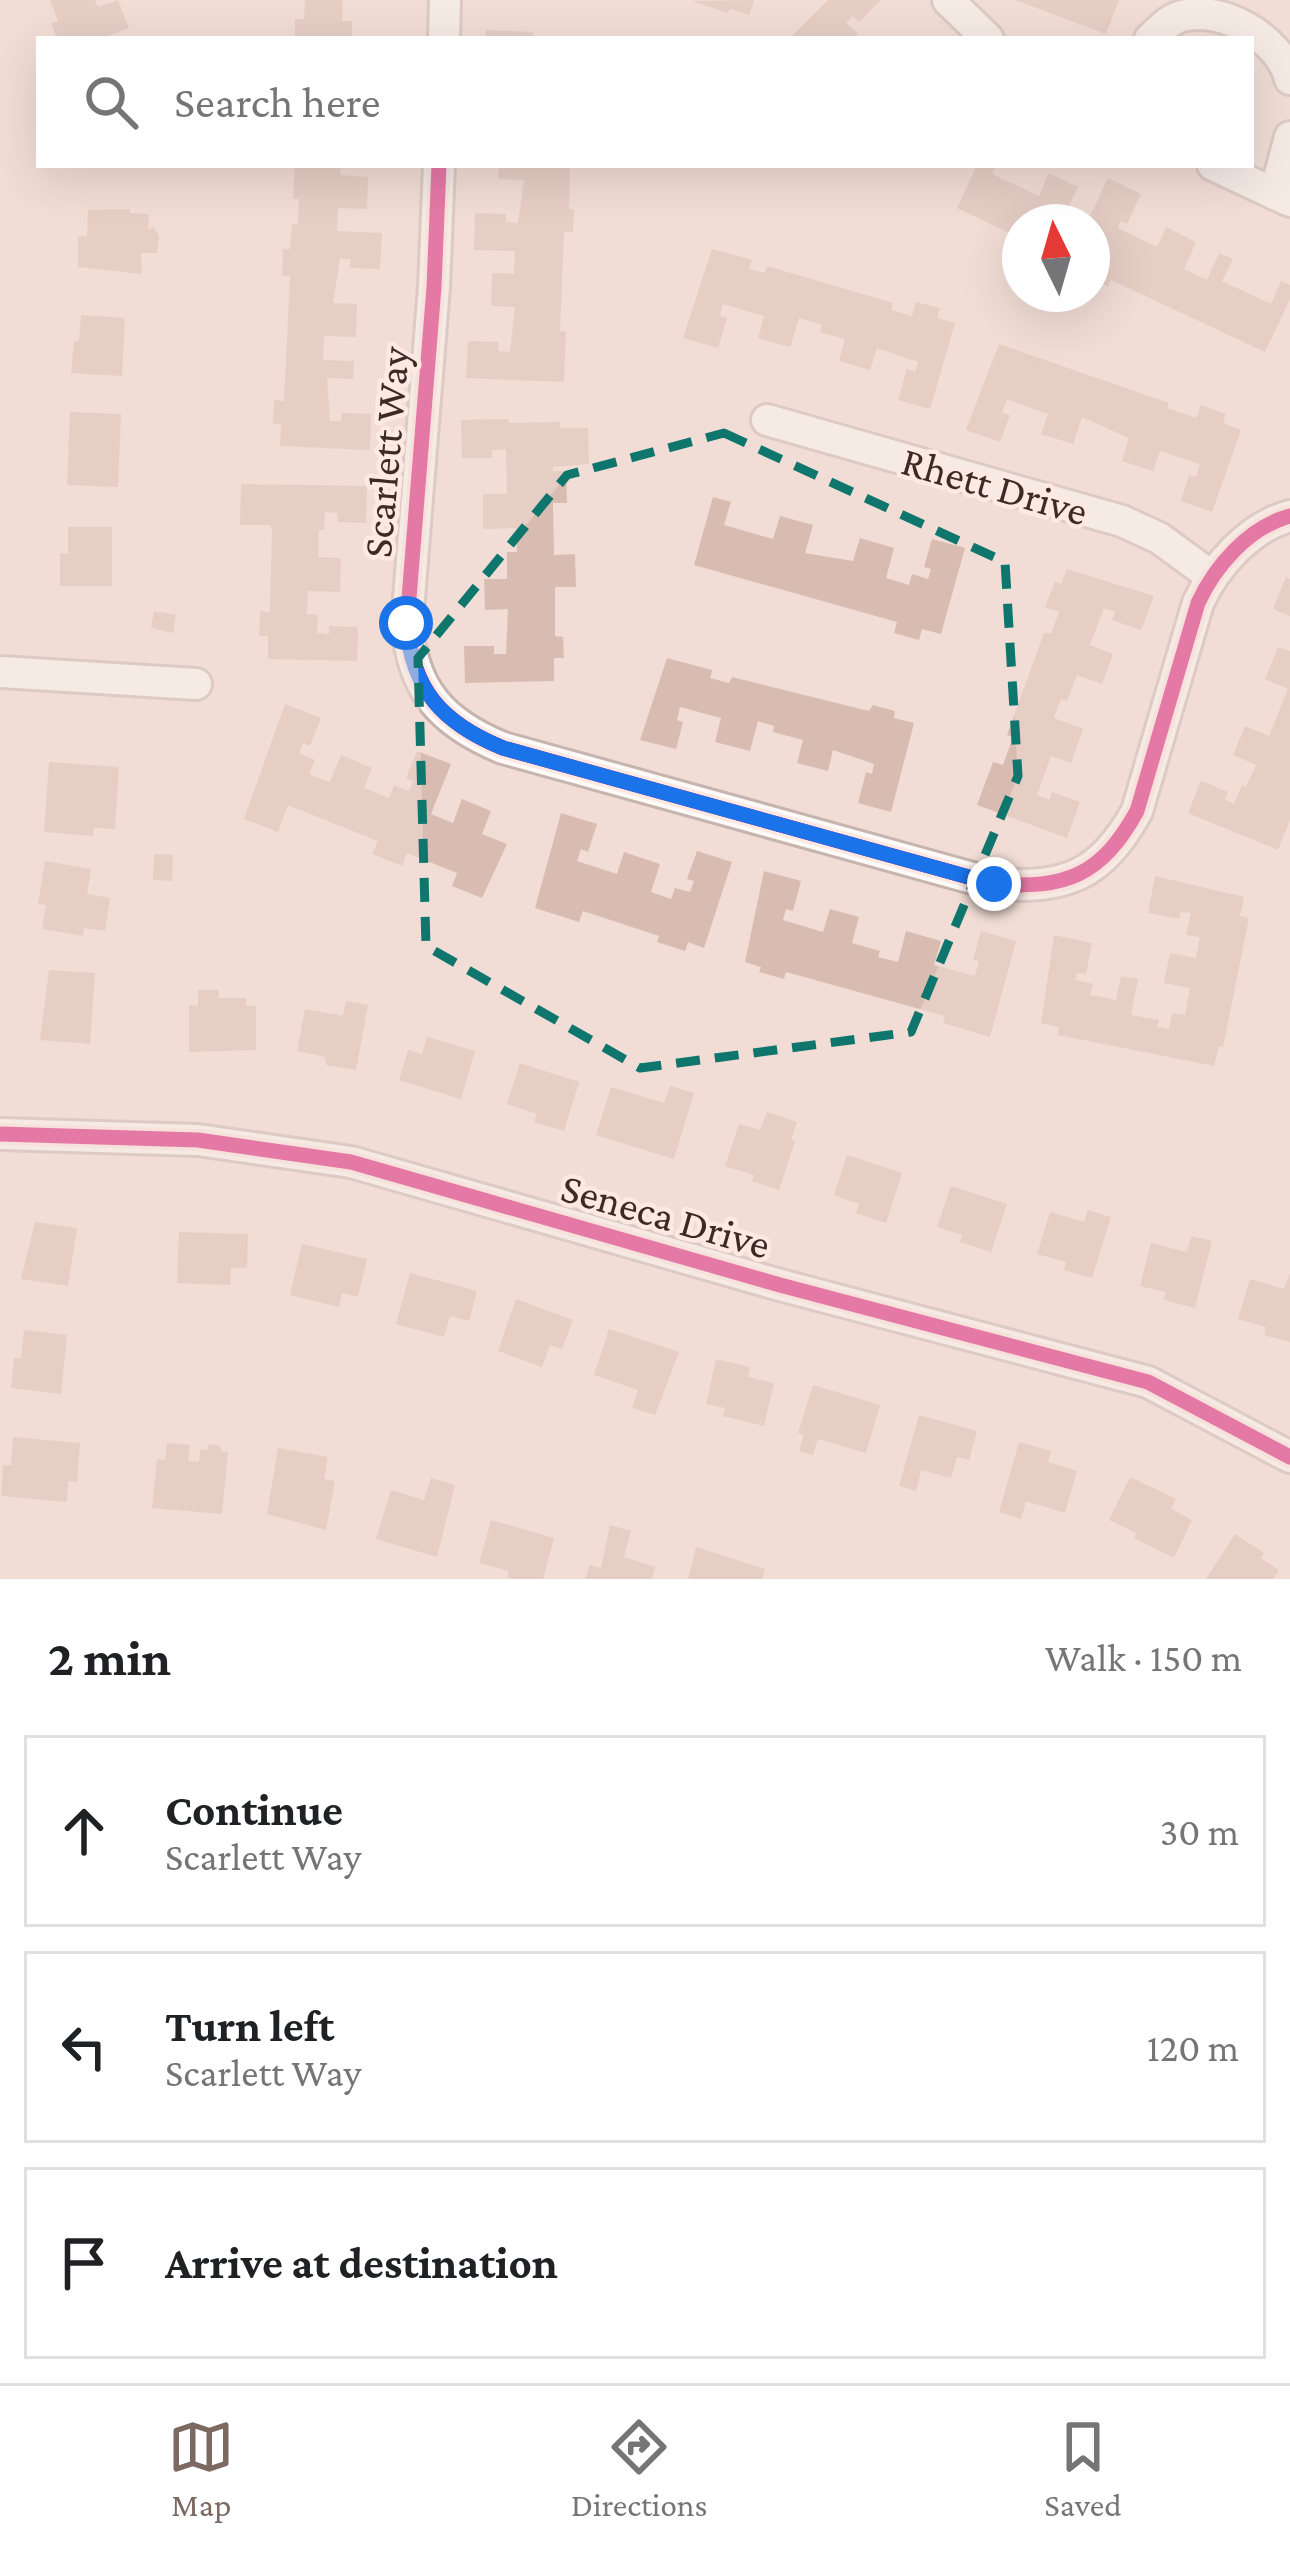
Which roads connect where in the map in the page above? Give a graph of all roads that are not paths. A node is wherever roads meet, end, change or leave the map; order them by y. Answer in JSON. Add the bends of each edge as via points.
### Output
{"nodes":[{"id":1,"x":446,"y":0,"type":"edge"},
{"id":2,"x":947,"y":0,"type":"edge"},
{"id":3,"x":444,"y":36,"type":"edge"},
{"id":4,"x":985,"y":36,"type":"edge"},
{"id":5,"x":1153,"y":36,"type":"edge"},
{"id":6,"x":1290,"y":79,"type":"edge"},
{"id":7,"x":1290,"y":137,"type":"edge"},
{"id":8,"x":439,"y":168,"type":"edge"},
{"id":9,"x":1219,"y":168,"type":"edge"},
{"id":10,"x":1282,"y":197,"type":"edge"},
{"id":11,"x":767,"y":420,"type":"dead end"},
{"id":12,"x":1290,"y":516,"type":"edge"},
{"id":13,"x":1211,"y":576,"type":"junction"},
{"id":14,"x":0,"y":672,"type":"edge"},
{"id":15,"x":196,"y":684,"type":"dead end"},
{"id":16,"x":0,"y":1134,"type":"edge"},
{"id":17,"x":1290,"y":1457,"type":"edge"}],
"edges":[{"from":1,"to":3,"type":"street"},
{"from":2,"to":4,"type":"street"},
{"from":5,"to":6,"type":"street","via":[[1184,15],[1248,28],[1270,43]]},
{"from":7,"to":10,"type":"street"},
{"from":8,"to":13,"type":"street","name":"Scarlett Way","via":[[406,623],[426,691],[468,734],[994,884],[1069,881],[1121,841],[1137,811]]},
{"from":9,"to":10,"type":"street"},
{"from":11,"to":13,"type":"street","name":"Rhett Drive","via":[[1122,521]]},
{"from":12,"to":13,"type":"street","name":"Scarlett Way","via":[[1241,544]]},
{"from":14,"to":15,"type":"street"},
{"from":16,"to":17,"type":"street","name":"Seneca Drive","via":[[198,1140],[351,1162],[1148,1382]]}]}
